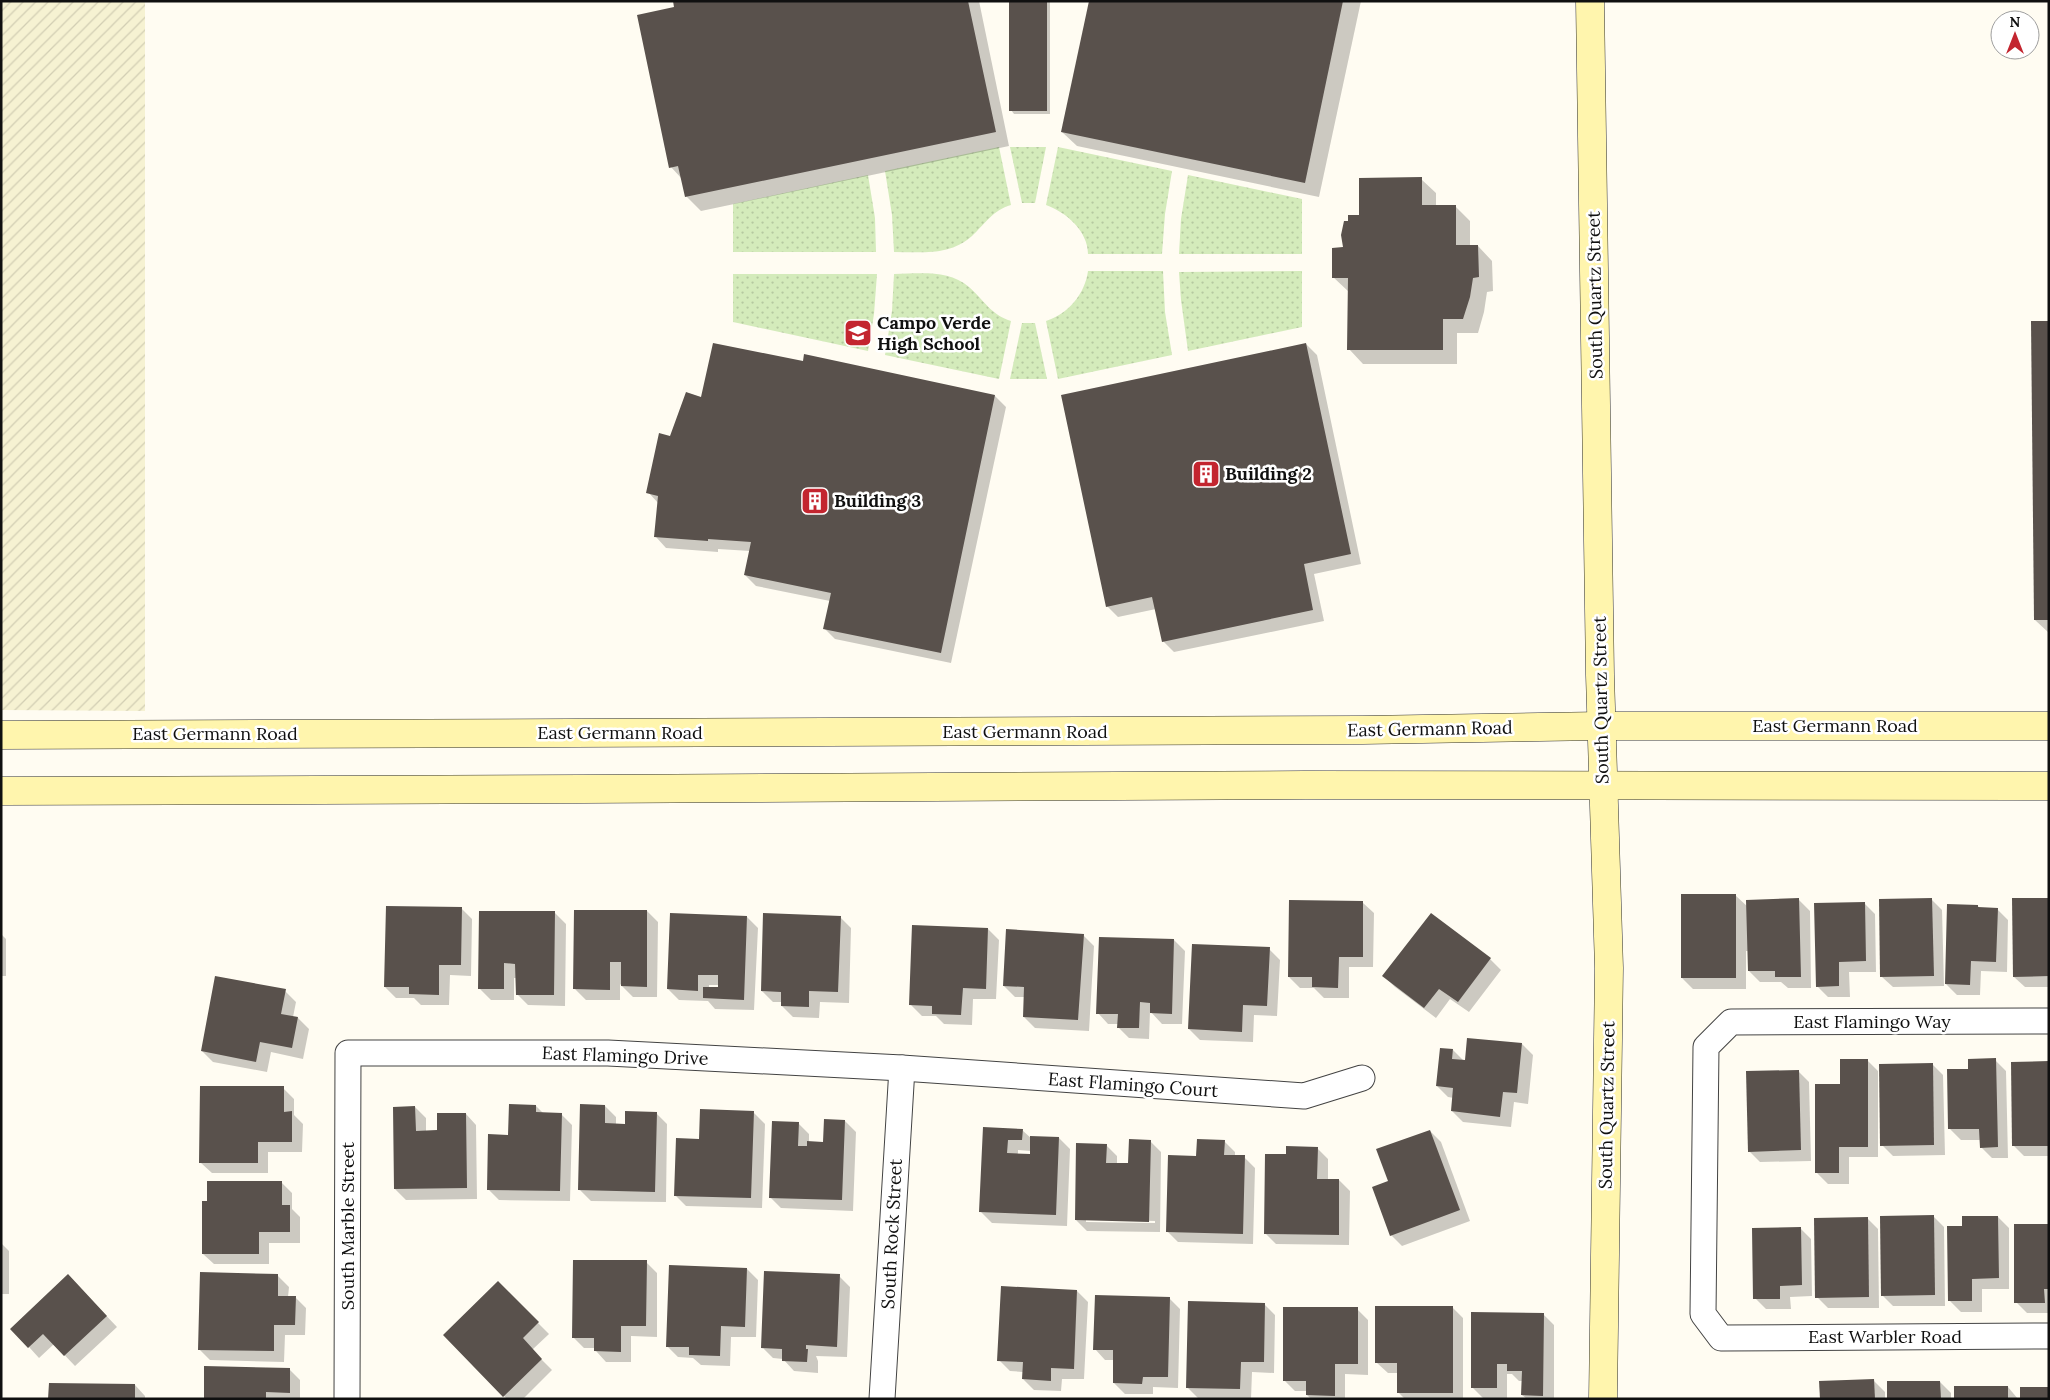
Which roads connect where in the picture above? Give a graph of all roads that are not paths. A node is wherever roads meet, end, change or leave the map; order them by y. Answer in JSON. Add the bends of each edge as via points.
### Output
{"nodes":[{"id":1,"x":1590,"y":1,"type":"edge"},
{"id":2,"x":1601,"y":726,"type":"junction"},
{"id":3,"x":2049,"y":726,"type":"edge"},
{"id":4,"x":1,"y":736,"type":"edge"},
{"id":5,"x":1603,"y":785,"type":"junction"},
{"id":6,"x":2049,"y":786,"type":"edge"},
{"id":7,"x":1,"y":791,"type":"edge"},
{"id":8,"x":2049,"y":1022,"type":"edge"},
{"id":9,"x":348,"y":1053,"type":"joint"},
{"id":10,"x":902,"y":1068,"type":"junction"},
{"id":11,"x":1362,"y":1078,"type":"dead end"},
{"id":12,"x":2049,"y":1336,"type":"edge"},
{"id":13,"x":1720,"y":1338,"type":"joint"},
{"id":14,"x":347,"y":1399,"type":"edge"},
{"id":15,"x":882,"y":1399,"type":"edge"},
{"id":16,"x":1603,"y":1399,"type":"edge"}],
"edges":[{"from":1,"to":2,"type":"main road","name":"South Quartz Street"},
{"from":2,"to":3,"type":"main road","name":"East Germann Road"},
{"from":2,"to":4,"type":"main road","name":"East Germann Road"},
{"from":2,"to":5,"type":"main road","name":"South Quartz Street"},
{"from":5,"to":6,"type":"main road"},
{"from":5,"to":7,"type":"main road"},
{"from":5,"to":16,"type":"main road","name":"South Quartz Street","via":[[1609,968]]},
{"from":8,"to":13,"type":"street","name":"East Flamingo Way","via":[[1731,1022],[1706,1047],[1703,1314]]},
{"from":9,"to":10,"type":"street","name":"East Flamingo Drive","via":[[608,1053]]},
{"from":9,"to":14,"type":"street","name":"South Marble Street"},
{"from":10,"to":11,"type":"street","name":"East Flamingo Court","via":[[1304,1096]]},
{"from":10,"to":15,"type":"street","name":"South Rock Street"},
{"from":12,"to":13,"type":"street","name":"East Warbler Road"}]}
